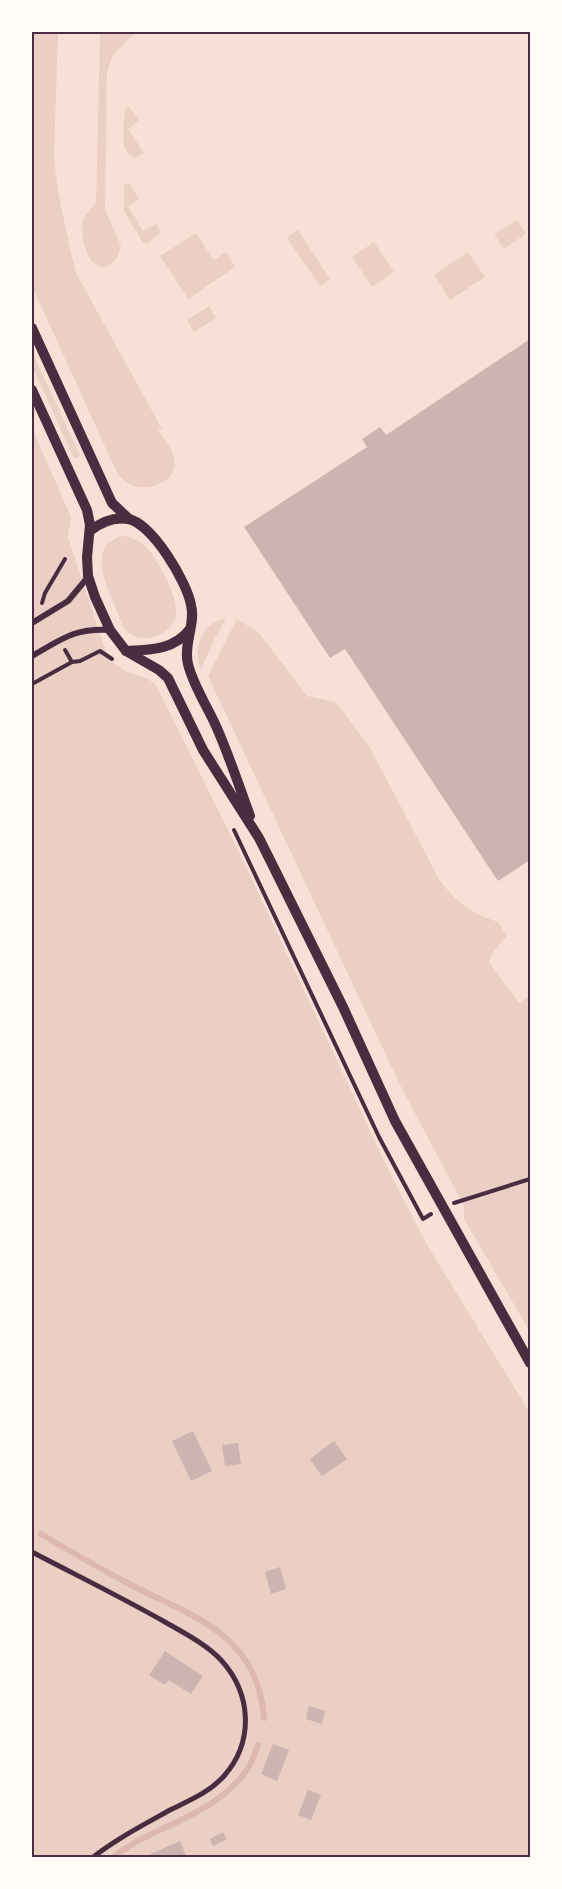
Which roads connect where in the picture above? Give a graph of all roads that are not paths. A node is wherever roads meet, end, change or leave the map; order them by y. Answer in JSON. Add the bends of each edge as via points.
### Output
{"nodes":[{"id":1,"x":32,"y":328,"type":"edge"},
{"id":2,"x":32,"y":390,"type":"edge"},
{"id":3,"x":129,"y":519,"type":"junction"},
{"id":4,"x":90,"y":531,"type":"junction"},
{"id":5,"x":88,"y":576,"type":"junction"},
{"id":6,"x":32,"y":623,"type":"edge"},
{"id":7,"x":190,"y":629,"type":"junction"},
{"id":8,"x":110,"y":630,"type":"junction"},
{"id":9,"x":126,"y":651,"type":"junction"},
{"id":10,"x":32,"y":656,"type":"edge"},
{"id":11,"x":259,"y":838,"type":"junction"},
{"id":12,"x":531,"y":1363,"type":"edge"},
{"id":13,"x":32,"y":1552,"type":"edge"},
{"id":14,"x":92,"y":1857,"type":"edge"}],
"edges":[{"from":1,"to":3,"type":"street","via":[[112,503]]},
{"from":2,"to":4,"type":"street","via":[[87,510]]},
{"from":3,"to":4,"type":"street","via":[[102,522]]},
{"from":3,"to":7,"type":"street","via":[[148,532],[178,572],[191,603]]},
{"from":4,"to":5,"type":"street"},
{"from":5,"to":6,"type":"street","via":[[68,601]]},
{"from":5,"to":8,"type":"street"},
{"from":7,"to":9,"type":"street","via":[[167,646]]},
{"from":7,"to":11,"type":"street","via":[[188,664]]},
{"from":8,"to":9,"type":"street"},
{"from":8,"to":10,"type":"street","via":[[76,632]]},
{"from":9,"to":11,"type":"street","via":[[168,678],[203,750]]},
{"from":11,"to":12,"type":"street","via":[[395,1121]]},
{"from":13,"to":14,"type":"street","via":[[195,1640],[221,1660],[238,1684],[244,1706],[247,1728],[240,1751],[224,1777]]}]}
